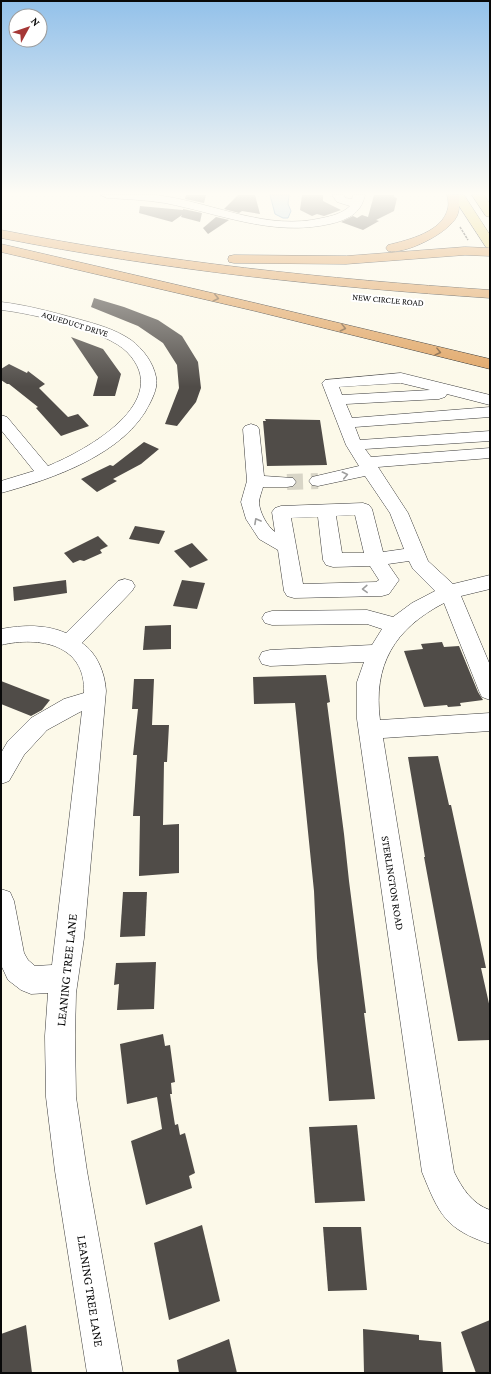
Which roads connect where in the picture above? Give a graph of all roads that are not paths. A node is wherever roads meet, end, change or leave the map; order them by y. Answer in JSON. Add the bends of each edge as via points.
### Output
{"nodes":[{"id":1,"x":50,"y":259,"type":"edge"},
{"id":2,"x":64,"y":259,"type":"edge"},
{"id":3,"x":144,"y":259,"type":"edge"},
{"id":4,"x":235,"y":259,"type":"edge"},
{"id":5,"x":336,"y":259,"type":"edge"},
{"id":6,"x":191,"y":279,"type":"dead end"},
{"id":7,"x":490,"y":294,"type":"edge"},
{"id":8,"x":1,"y":306,"type":"edge"},
{"id":9,"x":490,"y":365,"type":"edge"},
{"id":10,"x":490,"y":403,"type":"edge"},
{"id":11,"x":1,"y":420,"type":"edge"},
{"id":12,"x":345,"y":423,"type":"junction"},
{"id":13,"x":251,"y":429,"type":"dead end"},
{"id":14,"x":489,"y":441,"type":"edge"},
{"id":15,"x":354,"y":445,"type":"junction"},
{"id":16,"x":369,"y":466,"type":"junction"},
{"id":17,"x":45,"y":473,"type":"junction"},
{"id":18,"x":256,"y":481,"type":"junction"},
{"id":19,"x":318,"y":481,"type":"tunnel mouth"},
{"id":20,"x":287,"y":482,"type":"tunnel mouth"},
{"id":21,"x":1,"y":487,"type":"edge"},
{"id":22,"x":326,"y":511,"type":"junction"},
{"id":23,"x":286,"y":546,"type":"junction"},
{"id":24,"x":417,"y":554,"type":"junction"},
{"id":25,"x":375,"y":559,"type":"junction"},
{"id":26,"x":490,"y":582,"type":"edge"},
{"id":27,"x":125,"y":586,"type":"dead end"},
{"id":28,"x":448,"y":592,"type":"junction"},
{"id":29,"x":272,"y":618,"type":"dead end"},
{"id":30,"x":397,"y":626,"type":"junction"},
{"id":31,"x":1,"y":636,"type":"edge"},
{"id":32,"x":69,"y":643,"type":"junction"},
{"id":33,"x":378,"y":653,"type":"junction"},
{"id":34,"x":270,"y":658,"type":"dead end"},
{"id":35,"x":490,"y":691,"type":"edge"},
{"id":36,"x":94,"y":700,"type":"junction"},
{"id":37,"x":490,"y":722,"type":"edge"},
{"id":38,"x":370,"y":730,"type":"junction"},
{"id":39,"x":1,"y":774,"type":"edge"},
{"id":40,"x":1,"y":901,"type":"edge"},
{"id":41,"x":64,"y":978,"type":"junction"},
{"id":42,"x":490,"y":1227,"type":"edge"},
{"id":43,"x":105,"y":1373,"type":"edge"}],
"edges":[{"from":1,"to":9,"type":"highway","one_way":true,"via":[[242,303]]},
{"from":2,"to":6,"type":"highway"},
{"from":3,"to":7,"type":"highway","name":"NEW CIRCLE ROAD","via":[[271,276]]},
{"from":4,"to":5,"type":"highway"},
{"from":8,"to":17,"type":"street","name":"AQUEDUCT DRIVE","via":[[34,311],[112,335],[136,351],[148,371],[147,394],[143,405],[133,418],[89,453]]},
{"from":10,"to":12,"type":"street"},
{"from":10,"to":12,"type":"street","via":[[463,393],[401,378],[330,383]]},
{"from":11,"to":17,"type":"street"},
{"from":12,"to":15,"type":"street"},
{"from":13,"to":18,"type":"street"},
{"from":14,"to":15,"type":"street"},
{"from":14,"to":16,"type":"street"},
{"from":15,"to":16,"type":"street"},
{"from":19,"to":16,"type":"street","one_way":true},
{"from":16,"to":24,"type":"street","via":[[400,513]]},
{"from":17,"to":21,"type":"street","name":"AQUEDUCT DRIVE"},
{"from":18,"to":20,"type":"street"},
{"from":23,"to":18,"type":"street","one_way":true,"via":[[266,535],[255,519],[250,502]]},
{"from":22,"to":23,"type":"street","via":[[281,512]]},
{"from":22,"to":25,"type":"street","via":[[363,509]]},
{"from":22,"to":25,"type":"street","via":[[333,560]]},
{"from":25,"to":23,"type":"street","one_way":true,"via":[[389,580],[382,588],[294,591]]},
{"from":24,"to":25,"type":"street"},
{"from":24,"to":28,"type":"street","via":[[420,564]]},
{"from":26,"to":28,"type":"street","name":"STERLINGTON ROAD"},
{"from":27,"to":32,"type":"street"},
{"from":28,"to":30,"type":"street","name":"STERLINGTON ROAD","via":[[414,611]]},
{"from":28,"to":35,"type":"street"},
{"from":29,"to":30,"type":"street","via":[[368,617]]},
{"from":30,"to":33,"type":"street","name":"STERLINGTON ROAD","via":[[381,645]]},
{"from":31,"to":32,"type":"street","name":"LEANING TREE LANE","via":[[40,634]]},
{"from":32,"to":36,"type":"street","name":"LEANING TREE LANE","via":[[89,664],[95,684]]},
{"from":33,"to":34,"type":"street"},
{"from":33,"to":38,"type":"street","name":"STERLINGTON ROAD","via":[[368,683]]},
{"from":36,"to":39,"type":"street","via":[[72,705],[39,724],[16,748]]},
{"from":36,"to":41,"type":"street","name":"LEANING TREE LANE"},
{"from":37,"to":38,"type":"street"},
{"from":38,"to":42,"type":"street","name":"STERLINGTON ROAD","via":[[438,1172],[447,1195],[460,1212],[476,1223]]},
{"from":40,"to":41,"type":"street","via":[[11,955],[18,970],[31,980]]},
{"from":41,"to":43,"type":"street","name":"LEANING TREE LANE","via":[[60,1036],[61,1097]]}]}
